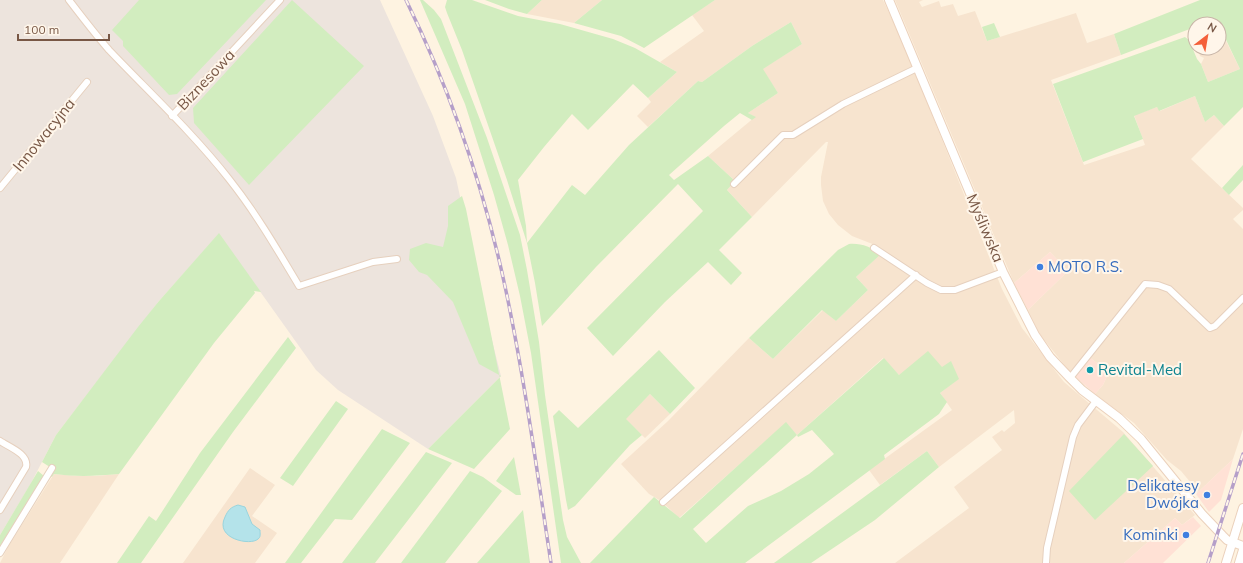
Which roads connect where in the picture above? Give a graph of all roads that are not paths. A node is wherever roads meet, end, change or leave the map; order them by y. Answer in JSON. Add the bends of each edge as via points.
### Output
{"nodes":[{"id":1,"x":69,"y":0,"type":"edge"},
{"id":2,"x":280,"y":0,"type":"edge"},
{"id":3,"x":888,"y":0,"type":"edge"},
{"id":4,"x":917,"y":68,"type":"junction"},
{"id":5,"x":87,"y":82,"type":"dead end"},
{"id":6,"x":172,"y":116,"type":"junction"},
{"id":7,"x":734,"y":184,"type":"dead end"},
{"id":8,"x":0,"y":188,"type":"edge"},
{"id":9,"x":874,"y":248,"type":"dead end"},
{"id":10,"x":397,"y":259,"type":"dead end"},
{"id":11,"x":1003,"y":272,"type":"junction"},
{"id":12,"x":916,"y":275,"type":"junction"},
{"id":13,"x":1243,"y":298,"type":"edge"},
{"id":14,"x":1070,"y":378,"type":"junction"},
{"id":15,"x":1096,"y":401,"type":"junction"},
{"id":16,"x":0,"y":441,"type":"edge"},
{"id":17,"x":52,"y":468,"type":"dead end"},
{"id":18,"x":663,"y":502,"type":"dead end"},
{"id":19,"x":1243,"y":508,"type":"edge"},
{"id":20,"x":0,"y":510,"type":"edge"},
{"id":21,"x":1233,"y":542,"type":"junction"},
{"id":22,"x":1243,"y":546,"type":"edge"},
{"id":23,"x":1243,"y":550,"type":"edge"},
{"id":24,"x":0,"y":553,"type":"edge"},
{"id":25,"x":1046,"y":563,"type":"edge"},
{"id":26,"x":1226,"y":563,"type":"edge"},
{"id":27,"x":1239,"y":563,"type":"edge"}],
"edges":[{"from":1,"to":6,"type":"street","name":"Biznesowa","via":[[105,45]]},
{"from":2,"to":6,"type":"street","name":"Biznesowa"},
{"from":3,"to":4,"type":"street","name":"Myśliwska"},
{"from":4,"to":7,"type":"street","via":[[843,104],[793,135],[784,135]]},
{"from":4,"to":11,"type":"street","name":"Myśliwska"},
{"from":5,"to":8,"type":"street","name":"Innowacyjna"},
{"from":6,"to":10,"type":"street","via":[[210,156],[247,202],[298,286],[373,262]]},
{"from":9,"to":12,"type":"street"},
{"from":11,"to":12,"type":"street","via":[[955,290],[941,290]]},
{"from":11,"to":14,"type":"street","name":"Myśliwska","via":[[1035,335],[1050,357]]},
{"from":12,"to":18,"type":"street"},
{"from":13,"to":14,"type":"street","via":[[1210,328],[1169,289],[1145,284]]},
{"from":14,"to":15,"type":"street","name":"Myśliwska"},
{"from":15,"to":21,"type":"street","name":"Myśliwska","via":[[1141,439],[1205,517],[1223,536]]},
{"from":15,"to":25,"type":"street","via":[[1078,425],[1073,437],[1047,548]]},
{"from":16,"to":20,"type":"street","via":[[24,457],[27,462],[26,468]]},
{"from":17,"to":24,"type":"street"},
{"from":19,"to":21,"type":"street"},
{"from":21,"to":22,"type":"street","name":"Myśliwska"},
{"from":21,"to":26,"type":"street"},
{"from":23,"to":27,"type":"street"}]}
